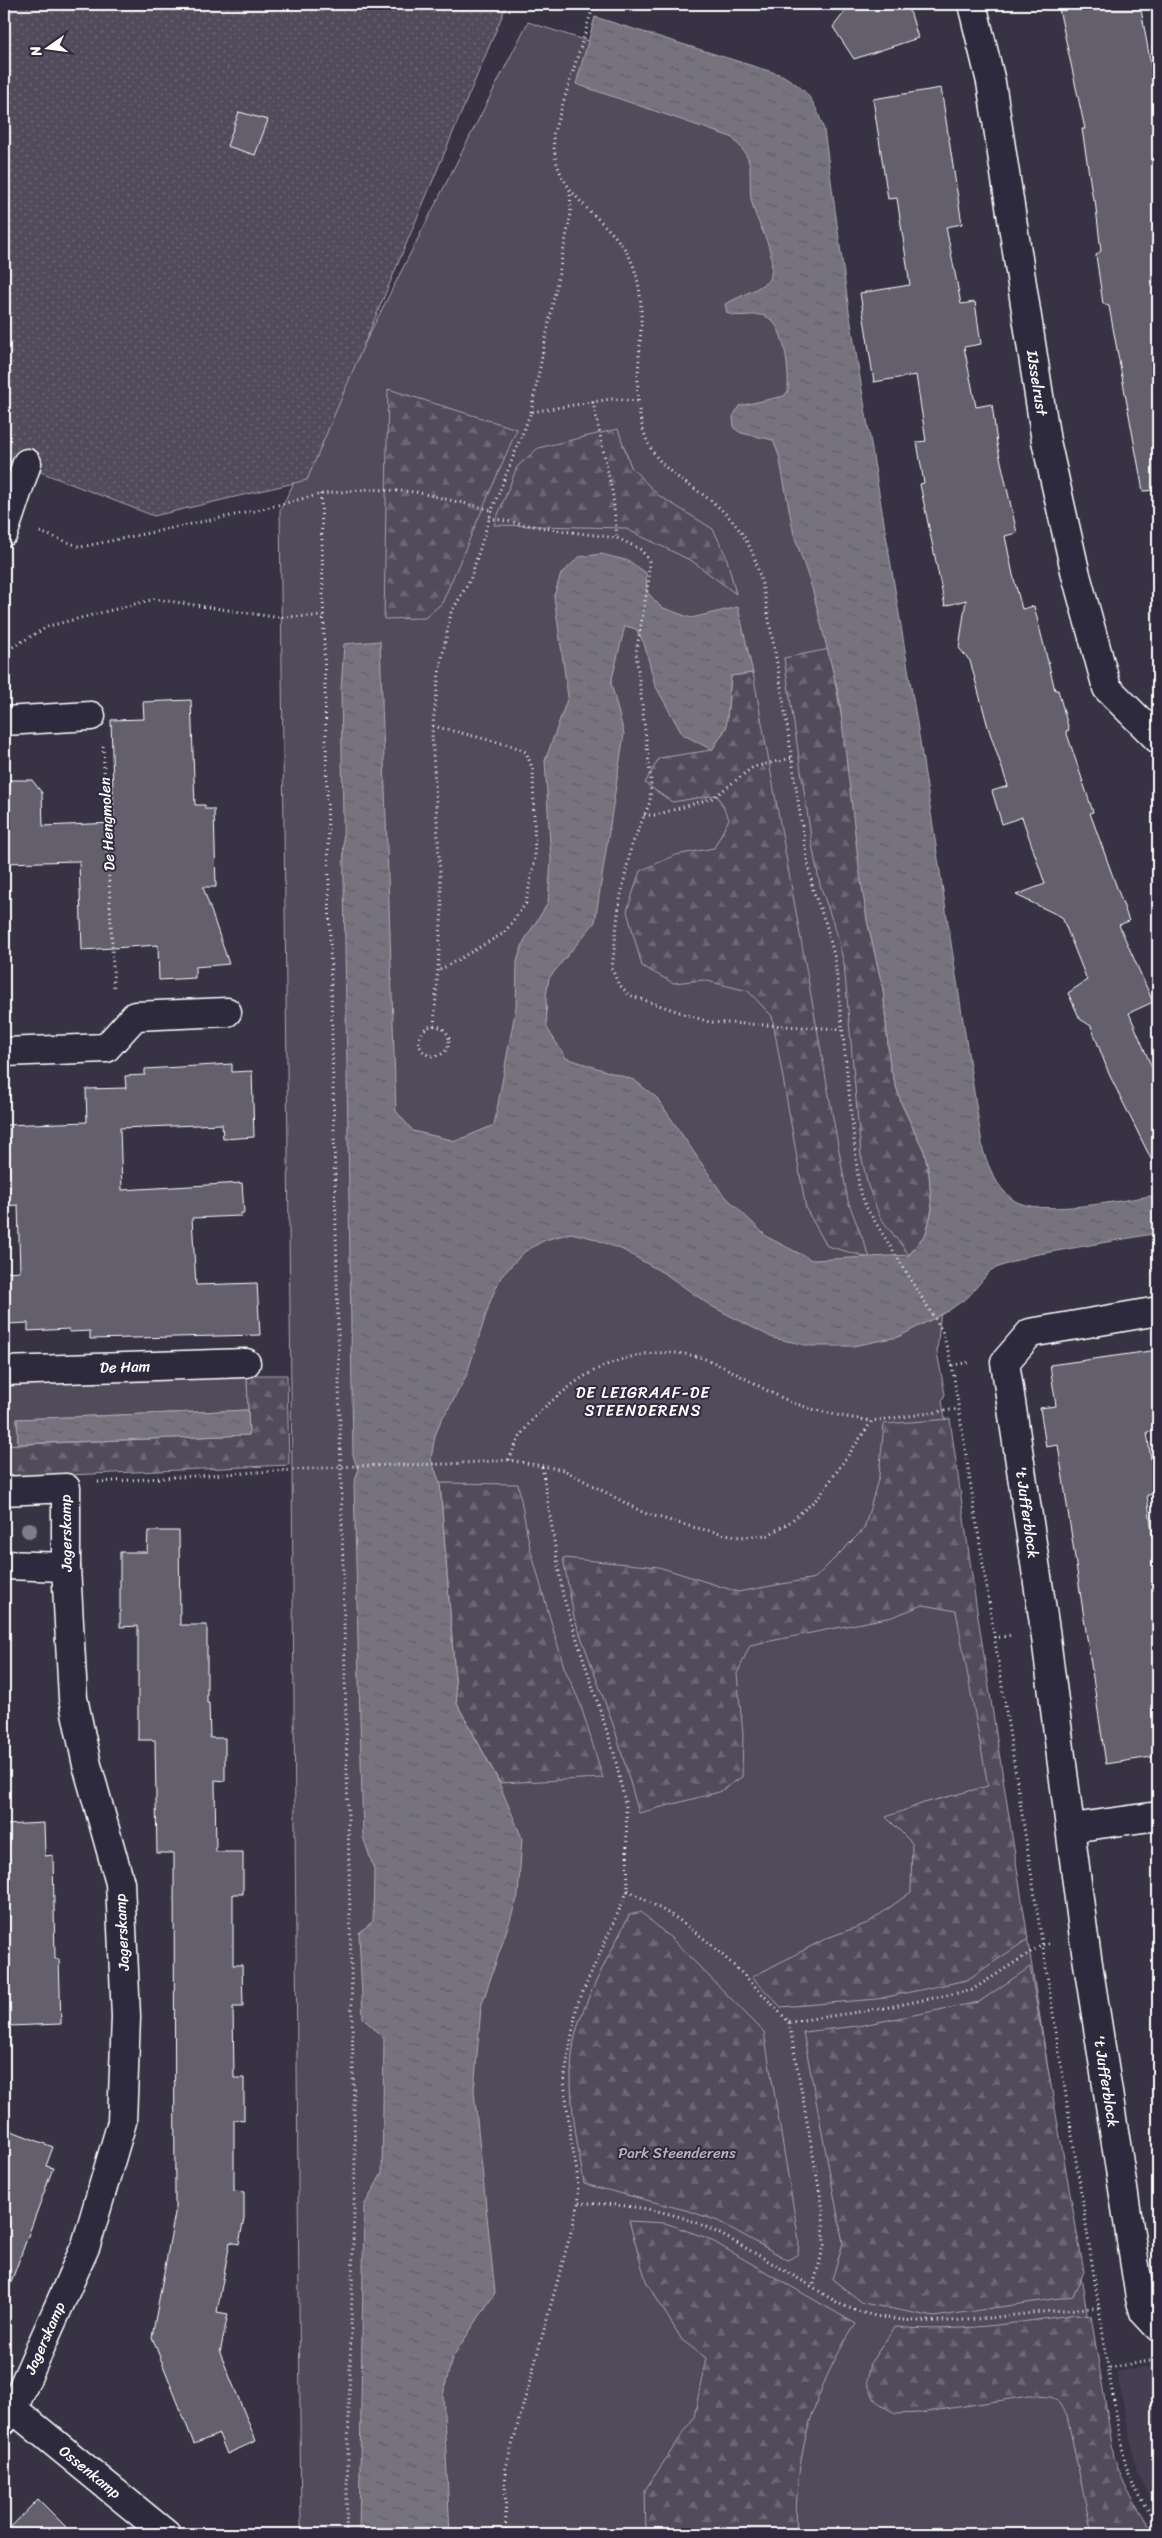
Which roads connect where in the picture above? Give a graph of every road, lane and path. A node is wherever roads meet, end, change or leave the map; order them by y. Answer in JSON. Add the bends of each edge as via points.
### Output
{"nodes":[{"id":1,"x":594,"y":4,"type":"edge"},
{"id":2,"x":972,"y":4,"type":"edge"},
{"id":3,"x":570,"y":189,"type":"junction"},
{"id":4,"x":638,"y":401,"type":"junction"},
{"id":5,"x":593,"y":402,"type":"junction"},
{"id":6,"x":531,"y":412,"type":"junction"},
{"id":7,"x":27,"y":463,"type":"dead end"},
{"id":8,"x":321,"y":494,"type":"junction"},
{"id":9,"x":492,"y":510,"type":"junction"},
{"id":10,"x":489,"y":518,"type":"junction"},
{"id":11,"x":6,"y":526,"type":"edge"},
{"id":12,"x":617,"y":538,"type":"junction"},
{"id":13,"x":324,"y":616,"type":"junction"},
{"id":14,"x":4,"y":652,"type":"edge"},
{"id":15,"x":92,"y":716,"type":"joint"},
{"id":16,"x":4,"y":720,"type":"edge"},
{"id":17,"x":433,"y":726,"type":"junction"},
{"id":18,"x":1158,"y":740,"type":"edge"},
{"id":19,"x":792,"y":758,"type":"junction"},
{"id":20,"x":644,"y":815,"type":"junction"},
{"id":21,"x":437,"y":971,"type":"junction"},
{"id":22,"x":227,"y":1012,"type":"dead end"},
{"id":23,"x":135,"y":1016,"type":"junction"},
{"id":24,"x":434,"y":1026,"type":"junction"},
{"id":25,"x":841,"y":1029,"type":"junction"},
{"id":26,"x":4,"y":1052,"type":"edge"},
{"id":27,"x":1158,"y":1311,"type":"edge"},
{"id":28,"x":246,"y":1363,"type":"dead end"},
{"id":29,"x":4,"y":1371,"type":"edge"},
{"id":30,"x":959,"y":1409,"type":"junction"},
{"id":31,"x":872,"y":1422,"type":"junction"},
{"id":32,"x":509,"y":1460,"type":"junction"},
{"id":33,"x":542,"y":1466,"type":"junction"},
{"id":34,"x":341,"y":1468,"type":"junction"},
{"id":35,"x":66,"y":1488,"type":"junction"},
{"id":36,"x":4,"y":1491,"type":"edge"},
{"id":37,"x":4,"y":1565,"type":"edge"},
{"id":38,"x":66,"y":1567,"type":"junction"},
{"id":39,"x":1158,"y":1816,"type":"edge"},
{"id":40,"x":1071,"y":1828,"type":"junction"},
{"id":41,"x":628,"y":1890,"type":"junction"},
{"id":42,"x":1084,"y":1938,"type":"junction"},
{"id":43,"x":1042,"y":1944,"type":"junction"},
{"id":44,"x":789,"y":2022,"type":"junction"},
{"id":45,"x":579,"y":2203,"type":"junction"},
{"id":46,"x":813,"y":2287,"type":"junction"},
{"id":47,"x":1098,"y":2308,"type":"junction"},
{"id":48,"x":1158,"y":2327,"type":"edge"},
{"id":49,"x":1158,"y":2360,"type":"edge"},
{"id":50,"x":1108,"y":2368,"type":"junction"},
{"id":51,"x":8,"y":2414,"type":"edge"},
{"id":52,"x":1158,"y":2524,"type":"edge"},
{"id":53,"x":166,"y":2534,"type":"edge"},
{"id":54,"x":346,"y":2534,"type":"edge"},
{"id":55,"x":506,"y":2534,"type":"edge"}],
"edges":[{"from":1,"to":3,"type":"path","via":[[554,135],[554,155]]},
{"from":2,"to":18,"type":"street","name":"IJsselrust","via":[[990,82],[1046,440],[1076,575],[1107,688]]},
{"from":3,"to":4,"type":"path","via":[[625,248],[636,273],[639,292]]},
{"from":3,"to":6,"type":"path","via":[[572,213]]},
{"from":4,"to":5,"type":"path","via":[[611,399]]},
{"from":4,"to":19,"type":"path","via":[[643,428],[659,461],[714,503],[745,537],[756,562]]},
{"from":5,"to":6,"type":"path"},
{"from":5,"to":12,"type":"path","via":[[613,496]]},
{"from":6,"to":9,"type":"path"},
{"from":7,"to":11,"type":"street"},
{"from":8,"to":9,"type":"path","via":[[370,489],[416,492]]},
{"from":8,"to":11,"type":"path","via":[[81,547]]},
{"from":8,"to":13,"type":"path"},
{"from":9,"to":10,"type":"path"},
{"from":10,"to":12,"type":"path"},
{"from":10,"to":17,"type":"path","via":[[470,580],[451,612],[438,673]]},
{"from":12,"to":20,"type":"path","via":[[640,548],[649,560],[649,579],[636,653],[651,781],[650,802]]},
{"from":13,"to":14,"type":"path","via":[[274,618],[155,599],[49,626]]},
{"from":13,"to":34,"type":"path"},
{"from":15,"to":16,"type":"street"},
{"from":15,"to":23,"type":"path","name":"De Hengmolen","via":[[102,724],[114,999]]},
{"from":17,"to":21,"type":"path","via":[[442,908]]},
{"from":17,"to":21,"type":"path","via":[[526,752],[533,770],[535,858],[526,903],[504,932]]},
{"from":19,"to":20,"type":"path","via":[[753,767],[713,798],[656,815]]},
{"from":19,"to":25,"type":"path","via":[[813,890],[835,959]]},
{"from":20,"to":25,"type":"path","via":[[631,847],[614,941],[612,969],[618,983],[629,995],[709,1022]]},
{"from":21,"to":24,"type":"path"},
{"from":22,"to":23,"type":"street"},
{"from":23,"to":26,"type":"street","via":[[106,1048]]},
{"from":24,"to":24,"type":"path","via":[[446,1032],[449,1041],[446,1051],[436,1056],[423,1051],[419,1041],[422,1032]]},
{"from":25,"to":30,"type":"path","via":[[859,1187],[866,1207],[942,1330]]},
{"from":27,"to":40,"type":"street","name":"'t Jufferblock","via":[[1030,1333],[1005,1362]]},
{"from":28,"to":29,"type":"street","name":"De Ham"},
{"from":30,"to":31,"type":"path"},
{"from":30,"to":43,"type":"path"},
{"from":31,"to":32,"type":"path","via":[[832,1416],[792,1402],[713,1362],[679,1354],[640,1355],[610,1363],[571,1386],[536,1414],[522,1431]]},
{"from":31,"to":33,"type":"path","via":[[819,1497],[790,1522],[768,1535],[740,1538],[644,1513],[564,1470]]},
{"from":32,"to":33,"type":"path"},
{"from":32,"to":34,"type":"path"},
{"from":33,"to":41,"type":"path","via":[[563,1596],[614,1753],[626,1807]]},
{"from":34,"to":35,"type":"path","via":[[83,1483]]},
{"from":34,"to":54,"type":"path","via":[[355,2163]]},
{"from":35,"to":36,"type":"street","name":"Jagerskamp"},
{"from":35,"to":38,"type":"street","name":"Jagerskamp"},
{"from":37,"to":38,"type":"street"},
{"from":38,"to":51,"type":"street","name":"Jagerskamp","via":[[73,1698],[87,1765],[120,1883],[126,2016],[122,2122],[86,2245]]},
{"from":39,"to":40,"type":"street"},
{"from":40,"to":42,"type":"street","name":"'t Jufferblock"},
{"from":41,"to":44,"type":"path","via":[[678,1919],[707,1941]]},
{"from":41,"to":45,"type":"path","via":[[577,2005],[564,2081],[570,2140],[578,2172]]},
{"from":42,"to":43,"type":"path"},
{"from":42,"to":48,"type":"street","name":"'t Jufferblock","via":[[1140,2298],[1144,2312]]},
{"from":43,"to":44,"type":"path","via":[[972,1990],[879,2009]]},
{"from":43,"to":47,"type":"path"},
{"from":44,"to":46,"type":"path","via":[[823,2210],[824,2245]]},
{"from":45,"to":46,"type":"path","via":[[621,2204],[664,2213],[710,2229]]},
{"from":45,"to":55,"type":"path","via":[[505,2471]]},
{"from":46,"to":47,"type":"path","via":[[847,2307],[901,2321]]},
{"from":47,"to":50,"type":"path"},
{"from":49,"to":50,"type":"path"},
{"from":50,"to":52,"type":"path","via":[[1125,2463],[1134,2487]]},
{"from":51,"to":53,"type":"street","name":"Ossenkamp"}]}
